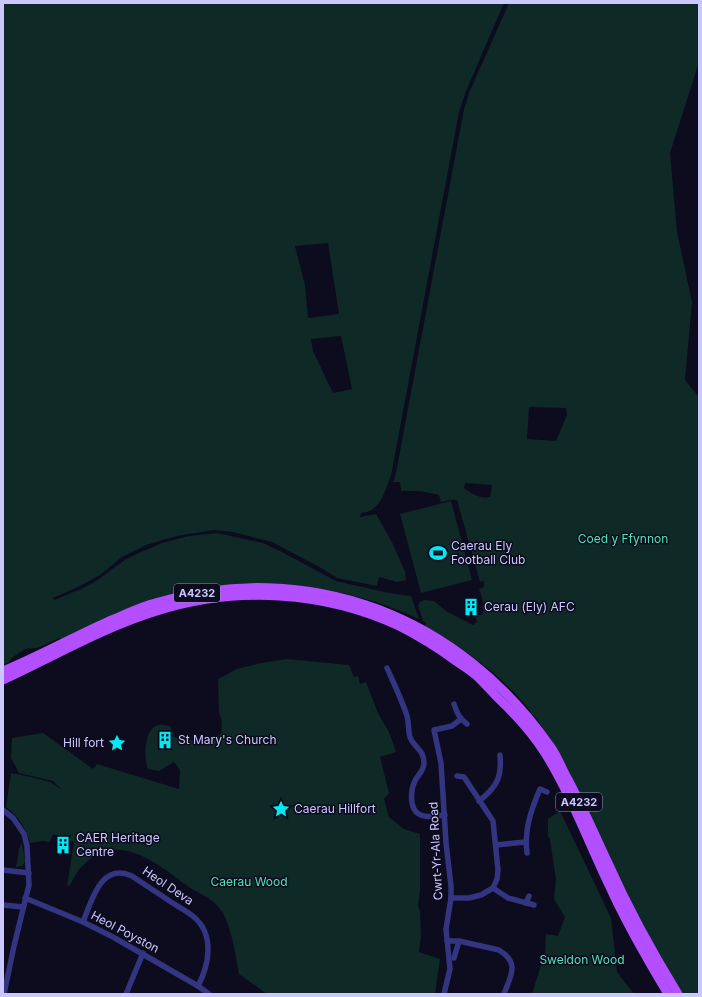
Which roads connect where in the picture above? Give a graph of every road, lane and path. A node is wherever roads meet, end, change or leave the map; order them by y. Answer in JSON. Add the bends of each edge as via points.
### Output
{"nodes":[{"id":1,"x":401,"y":623,"type":"junction"},
{"id":2,"x":440,"y":644,"type":"junction"},
{"id":3,"x":387,"y":668,"type":"dead end"},
{"id":4,"x":3,"y":671,"type":"edge"},
{"id":5,"x":3,"y":680,"type":"edge"},
{"id":6,"x":454,"y":704,"type":"dead end"},
{"id":7,"x":460,"y":719,"type":"junction"},
{"id":8,"x":467,"y":724,"type":"dead end"},
{"id":9,"x":500,"y":755,"type":"dead end"},
{"id":10,"x":494,"y":764,"type":"dead end"},
{"id":11,"x":501,"y":764,"type":"junction"},
{"id":12,"x":457,"y":776,"type":"dead end"},
{"id":13,"x":546,"y":792,"type":"dead end"},
{"id":14,"x":479,"y":801,"type":"junction"},
{"id":15,"x":3,"y":810,"type":"edge"},
{"id":16,"x":445,"y":815,"type":"junction"},
{"id":17,"x":525,"y":842,"type":"junction"},
{"id":18,"x":496,"y":845,"type":"junction"},
{"id":19,"x":527,"y":853,"type":"dead end"},
{"id":20,"x":3,"y":870,"type":"edge"},
{"id":21,"x":28,"y":873,"type":"junction"},
{"id":22,"x":493,"y":888,"type":"junction"},
{"id":23,"x":529,"y":896,"type":"dead end"},
{"id":24,"x":25,"y":898,"type":"junction"},
{"id":25,"x":451,"y":898,"type":"junction"},
{"id":26,"x":526,"y":903,"type":"junction"},
{"id":27,"x":3,"y":904,"type":"edge"},
{"id":28,"x":534,"y":905,"type":"dead end"},
{"id":29,"x":23,"y":907,"type":"junction"},
{"id":30,"x":82,"y":922,"type":"junction"},
{"id":31,"x":447,"y":941,"type":"junction"},
{"id":32,"x":459,"y":941,"type":"junction"},
{"id":33,"x":143,"y":953,"type":"junction"},
{"id":34,"x":454,"y":958,"type":"dead end"},
{"id":35,"x":198,"y":986,"type":"junction"},
{"id":36,"x":4,"y":994,"type":"edge"},
{"id":37,"x":126,"y":994,"type":"edge"},
{"id":38,"x":209,"y":994,"type":"edge"},
{"id":39,"x":444,"y":994,"type":"edge"},
{"id":40,"x":504,"y":994,"type":"edge"},
{"id":41,"x":668,"y":994,"type":"edge"},
{"id":42,"x":678,"y":994,"type":"edge"}],
"edges":[{"from":1,"to":2,"type":"main road","number":"A4232"},
{"from":1,"to":4,"type":"main road","number":"A4232","via":[[374,607],[318,592],[266,588],[213,590],[153,603]]},
{"from":1,"to":5,"type":"main road","number":"A4232","via":[[318,600],[242,595],[216,598],[156,611],[124,623]]},
{"from":2,"to":41,"type":"main road","number":"A4232","via":[[514,714],[544,752],[565,790],[610,888]]},
{"from":2,"to":42,"type":"main road","number":"A4232","via":[[483,670],[522,710],[551,747],[624,897]]},
{"from":3,"to":16,"type":"street","via":[[396,682],[410,737],[424,759],[423,768],[414,781],[412,790],[414,809],[418,814],[425,816]]},
{"from":6,"to":7,"type":"street"},
{"from":7,"to":8,"type":"street"},
{"from":7,"to":16,"type":"street","name":"Cwrt-Yr-Ala Road","via":[[452,726],[434,730],[441,763]]},
{"from":9,"to":11,"type":"street"},
{"from":10,"to":11,"type":"street"},
{"from":11,"to":14,"type":"street","via":[[496,784]]},
{"from":12,"to":14,"type":"street","via":[[464,777]]},
{"from":13,"to":17,"type":"street","via":[[540,789],[528,821]]},
{"from":14,"to":18,"type":"street","via":[[493,821]]},
{"from":15,"to":21,"type":"street","via":[[13,818],[24,834]]},
{"from":16,"to":25,"type":"street","name":"Cwrt-Yr-Ala Road"},
{"from":17,"to":18,"type":"street"},
{"from":17,"to":19,"type":"street"},
{"from":18,"to":22,"type":"street","via":[[498,870]]},
{"from":20,"to":21,"type":"street"},
{"from":21,"to":24,"type":"street","via":[[29,885]]},
{"from":22,"to":25,"type":"street","via":[[469,898]]},
{"from":22,"to":26,"type":"street","via":[[508,898]]},
{"from":23,"to":26,"type":"street"},
{"from":24,"to":29,"type":"street"},
{"from":24,"to":30,"type":"street","name":"Heol Poyston"},
{"from":25,"to":31,"type":"street","name":"Cwrt-Yr-Ala Road","via":[[446,929]]},
{"from":26,"to":28,"type":"street"},
{"from":27,"to":29,"type":"street"},
{"from":29,"to":36,"type":"street"},
{"from":30,"to":33,"type":"street","name":"Heol Poyston"},
{"from":30,"to":35,"type":"street","name":"Heol Deva","via":[[102,881],[119,873],[132,876],[196,918],[205,936],[208,956]]},
{"from":31,"to":32,"type":"street"},
{"from":31,"to":39,"type":"street","name":"Cwrt-Yr-Ala Road","via":[[450,969]]},
{"from":32,"to":34,"type":"street"},
{"from":32,"to":40,"type":"street","via":[[499,950],[509,957],[513,969]]},
{"from":33,"to":35,"type":"street","name":"Heol Poyston"},
{"from":33,"to":37,"type":"street"},
{"from":35,"to":38,"type":"street","name":"Heol Poyston"}]}
